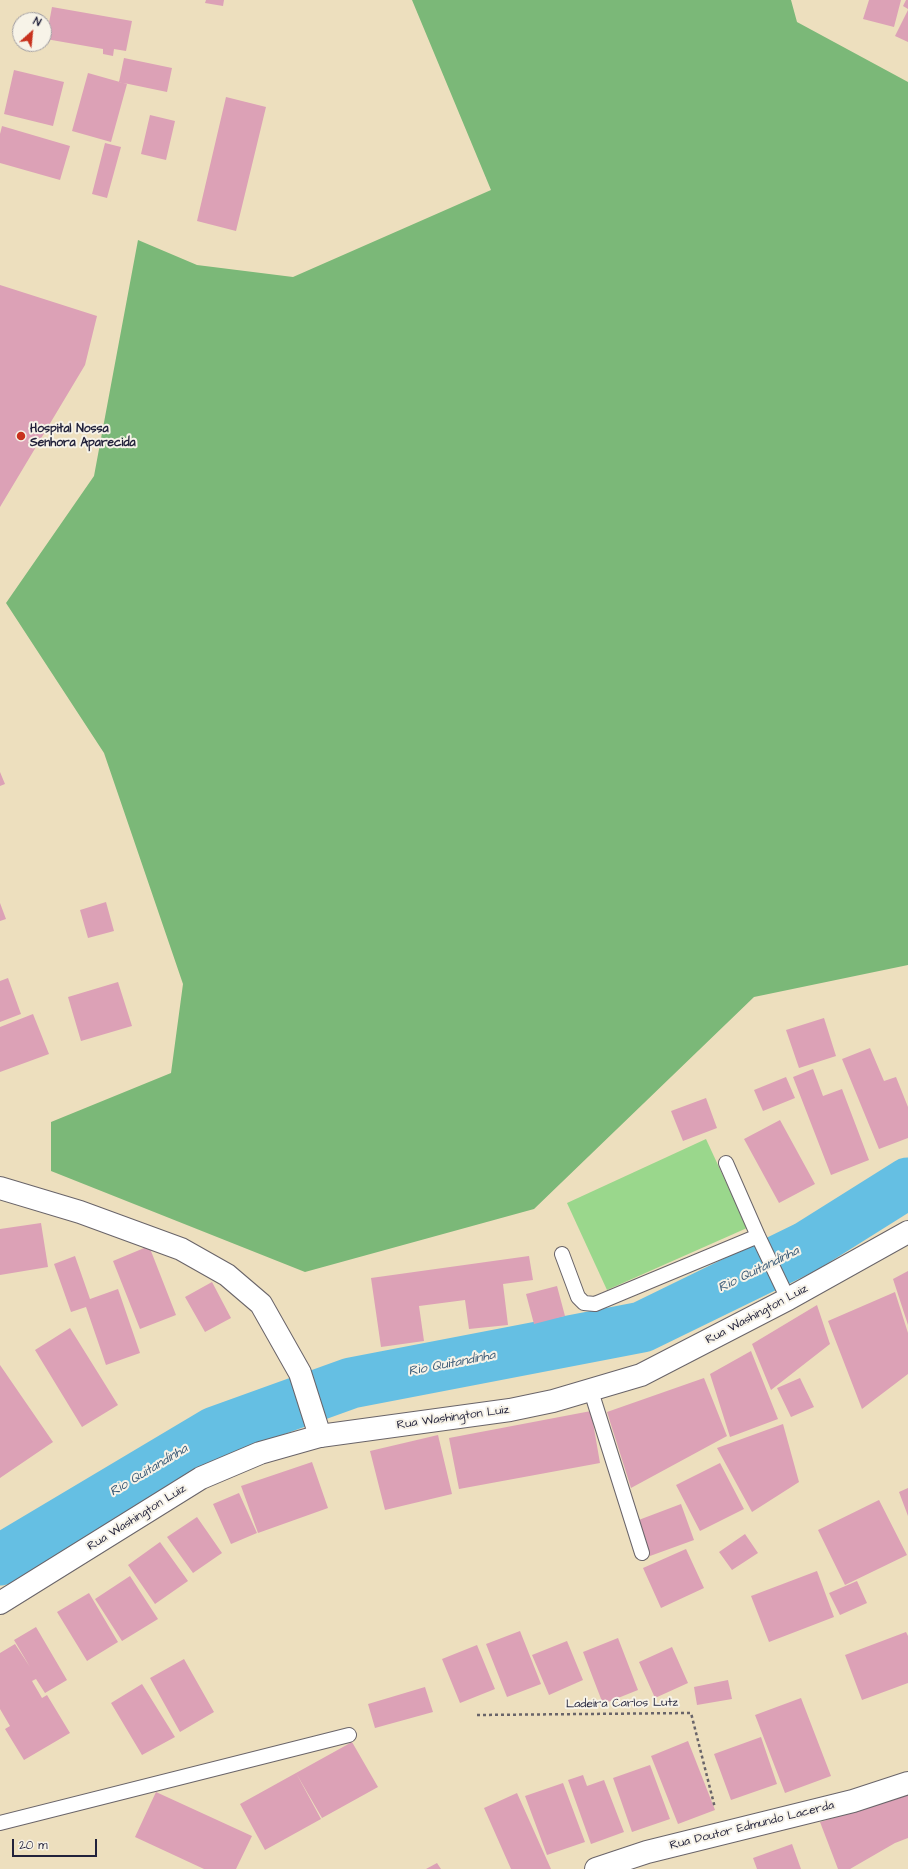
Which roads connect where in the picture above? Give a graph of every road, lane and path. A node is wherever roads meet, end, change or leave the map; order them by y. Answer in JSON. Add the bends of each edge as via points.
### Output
{"nodes":[{"id":1,"x":726,"y":1163,"type":"dead end"},
{"id":2,"x":0,"y":1188,"type":"edge"},
{"id":3,"x":908,"y":1232,"type":"edge"},
{"id":4,"x":758,"y":1236,"type":"junction"},
{"id":5,"x":562,"y":1254,"type":"dead end"},
{"id":6,"x":788,"y":1299,"type":"junction"},
{"id":7,"x":591,"y":1391,"type":"junction"},
{"id":8,"x":320,"y":1436,"type":"junction"},
{"id":9,"x":642,"y":1553,"type":"dead end"},
{"id":10,"x":0,"y":1603,"type":"edge"},
{"id":11,"x":477,"y":1715,"type":"dead end"},
{"id":12,"x":349,"y":1735,"type":"dead end"},
{"id":13,"x":908,"y":1783,"type":"edge"},
{"id":14,"x":0,"y":1823,"type":"edge"},
{"id":15,"x":722,"y":1834,"type":"junction"},
{"id":16,"x":596,"y":1869,"type":"edge"}],
"edges":[{"from":1,"to":4,"type":"lane"},
{"from":2,"to":8,"type":"main road","via":[[80,1212],[181,1250],[227,1274],[261,1304],[300,1372]]},
{"from":3,"to":6,"type":"main road","name":"Rua Washington Luiz"},
{"from":4,"to":5,"type":"lane","via":[[595,1304],[584,1303],[578,1297]]},
{"from":4,"to":6,"type":"lane"},
{"from":6,"to":7,"type":"main road","name":"Rua Washington Luiz","via":[[641,1375]]},
{"from":7,"to":8,"type":"main road","name":"Rua Washington Luiz","via":[[510,1410]]},
{"from":7,"to":9,"type":"lane"},
{"from":8,"to":10,"type":"main road","name":"Rua Washington Luiz","via":[[260,1453],[201,1478]]},
{"from":11,"to":15,"type":"path","name":"Ladeira Carlos Lutz","via":[[691,1713]]},
{"from":12,"to":14,"type":"lane"},
{"from":13,"to":15,"type":"main road","name":"Rua Doutor Edmundo Lacerda","via":[[853,1801]]},
{"from":15,"to":16,"type":"main road","name":"Rua Doutor Edmundo Lacerda","via":[[647,1852]]}]}
